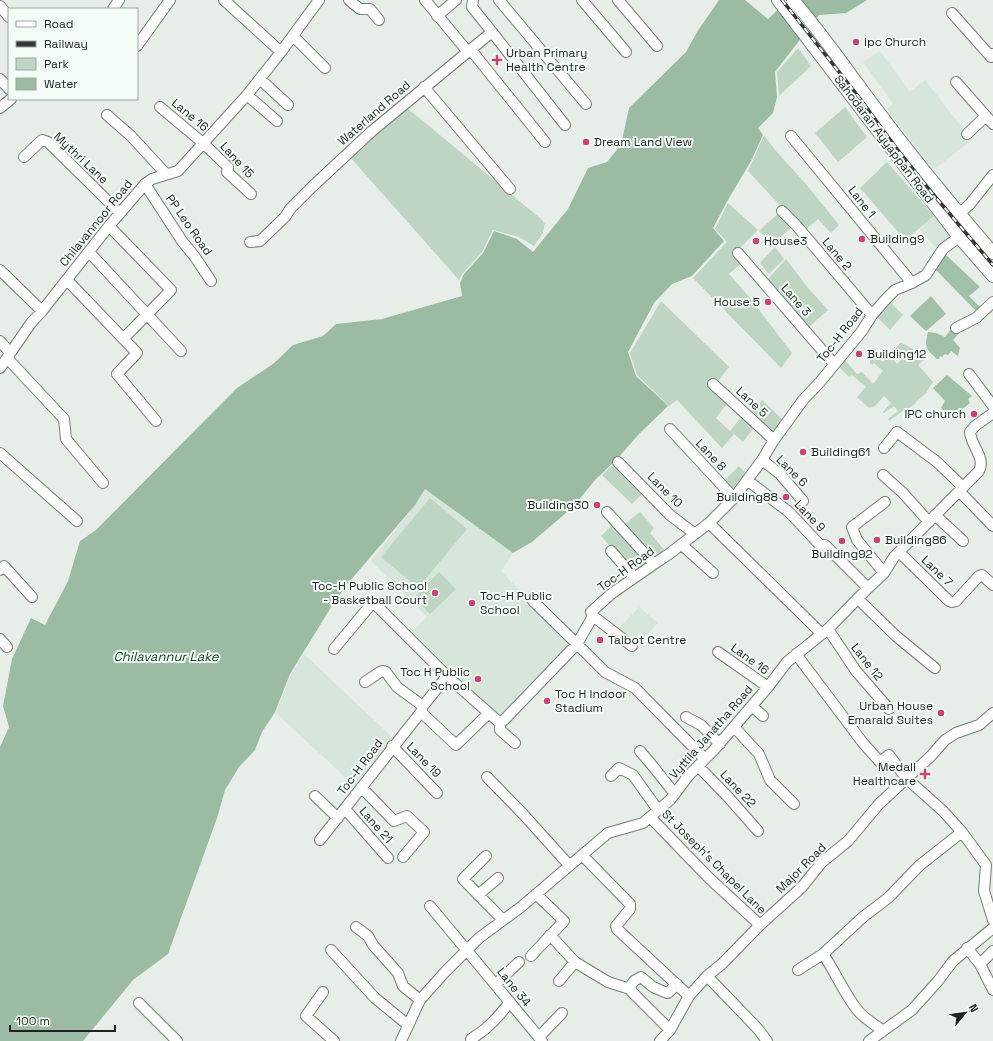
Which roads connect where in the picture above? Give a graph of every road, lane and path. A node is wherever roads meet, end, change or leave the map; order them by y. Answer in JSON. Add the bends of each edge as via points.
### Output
{"nodes":[{"id":1,"x":170,"y":0,"type":"edge"},
{"id":2,"x":224,"y":0,"type":"edge"},
{"id":3,"x":319,"y":0,"type":"edge"},
{"id":4,"x":349,"y":0,"type":"edge"},
{"id":5,"x":425,"y":0,"type":"edge"},
{"id":6,"x":456,"y":0,"type":"edge"},
{"id":7,"x":473,"y":0,"type":"edge"},
{"id":8,"x":499,"y":0,"type":"edge"},
{"id":9,"x":582,"y":0,"type":"edge"},
{"id":10,"x":618,"y":0,"type":"edge"},
{"id":11,"x":778,"y":0,"type":"edge"},
{"id":12,"x":793,"y":0,"type":"edge"},
{"id":13,"x":952,"y":13,"type":"dead end"},
{"id":14,"x":437,"y":16,"type":"junction"},
{"id":15,"x":379,"y":20,"type":"dead end"},
{"id":16,"x":492,"y":32,"type":"junction"},
{"id":17,"x":293,"y":36,"type":"junction"},
{"id":18,"x":138,"y":45,"type":"edge"},
{"id":19,"x":657,"y":46,"type":"dead end"},
{"id":20,"x":470,"y":51,"type":"junction"},
{"id":21,"x":282,"y":52,"type":"junction"},
{"id":22,"x":626,"y":52,"type":"dead end"},
{"id":23,"x":993,"y":54,"type":"edge"},
{"id":24,"x":325,"y":68,"type":"dead end"},
{"id":25,"x":0,"y":78,"type":"edge"},
{"id":26,"x":260,"y":79,"type":"junction"},
{"id":27,"x":956,"y":82,"type":"dead end"},
{"id":28,"x":424,"y":87,"type":"junction"},
{"id":29,"x":8,"y":88,"type":"edge"},
{"id":30,"x":247,"y":95,"type":"junction"},
{"id":31,"x":10,"y":100,"type":"edge"},
{"id":32,"x":586,"y":104,"type":"dead end"},
{"id":33,"x":288,"y":105,"type":"dead end"},
{"id":34,"x":160,"y":107,"type":"dead end"},
{"id":35,"x":0,"y":108,"type":"edge"},
{"id":36,"x":107,"y":114,"type":"dead end"},
{"id":37,"x":986,"y":116,"type":"junction"},
{"id":38,"x":277,"y":121,"type":"dead end"},
{"id":39,"x":993,"y":124,"type":"edge"},
{"id":40,"x":564,"y":125,"type":"dead end"},
{"id":41,"x":967,"y":134,"type":"dead end"},
{"id":42,"x":791,"y":136,"type":"dead end"},
{"id":43,"x":545,"y":142,"type":"dead end"},
{"id":44,"x":203,"y":143,"type":"junction"},
{"id":45,"x":24,"y":157,"type":"dead end"},
{"id":46,"x":166,"y":174,"type":"junction"},
{"id":47,"x":993,"y":175,"type":"edge"},
{"id":48,"x":920,"y":176,"type":"junction"},
{"id":49,"x":145,"y":184,"type":"junction"},
{"id":50,"x":510,"y":189,"type":"dead end"},
{"id":51,"x":251,"y":194,"type":"dead end"},
{"id":52,"x":782,"y":211,"type":"dead end"},
{"id":53,"x":120,"y":212,"type":"junction"},
{"id":54,"x":959,"y":214,"type":"junction"},
{"id":55,"x":109,"y":226,"type":"junction"},
{"id":56,"x":959,"y":237,"type":"junction"},
{"id":57,"x":250,"y":242,"type":"dead end"},
{"id":58,"x":89,"y":252,"type":"junction"},
{"id":59,"x":738,"y":253,"type":"dead end"},
{"id":60,"x":993,"y":253,"type":"edge"},
{"id":61,"x":0,"y":270,"type":"edge"},
{"id":62,"x":993,"y":276,"type":"edge"},
{"id":63,"x":67,"y":280,"type":"junction"},
{"id":64,"x":212,"y":281,"type":"dead end"},
{"id":65,"x":912,"y":283,"type":"junction"},
{"id":66,"x":993,"y":302,"type":"edge"},
{"id":67,"x":42,"y":311,"type":"junction"},
{"id":68,"x":148,"y":314,"type":"junction"},
{"id":69,"x":872,"y":314,"type":"junction"},
{"id":70,"x":956,"y":328,"type":"dead end"},
{"id":71,"x":123,"y":339,"type":"junction"},
{"id":72,"x":0,"y":341,"type":"edge"},
{"id":73,"x":181,"y":351,"type":"dead end"},
{"id":74,"x":9,"y":355,"type":"junction"},
{"id":75,"x":834,"y":364,"type":"junction"},
{"id":76,"x":0,"y":368,"type":"edge"},
{"id":77,"x":969,"y":374,"type":"dead end"},
{"id":78,"x":713,"y":384,"type":"dead end"},
{"id":79,"x":993,"y":406,"type":"edge"},
{"id":80,"x":991,"y":419,"type":"edge"},
{"id":81,"x":156,"y":421,"type":"dead end"},
{"id":82,"x":670,"y":430,"type":"dead end"},
{"id":83,"x":774,"y":440,"type":"junction"},
{"id":84,"x":884,"y":448,"type":"dead end"},
{"id":85,"x":0,"y":453,"type":"edge"},
{"id":86,"x":762,"y":460,"type":"junction"},
{"id":87,"x":618,"y":462,"type":"dead end"},
{"id":88,"x":884,"y":475,"type":"dead end"},
{"id":89,"x":747,"y":480,"type":"junction"},
{"id":90,"x":103,"y":483,"type":"dead end"},
{"id":91,"x":961,"y":489,"type":"junction"},
{"id":92,"x":734,"y":498,"type":"junction"},
{"id":93,"x":803,"y":501,"type":"dead end"},
{"id":94,"x":885,"y":502,"type":"dead end"},
{"id":95,"x":607,"y":512,"type":"dead end"},
{"id":96,"x":932,"y":519,"type":"junction"},
{"id":97,"x":77,"y":521,"type":"dead end"},
{"id":98,"x":709,"y":523,"type":"junction"},
{"id":99,"x":993,"y":526,"type":"edge"},
{"id":100,"x":695,"y":534,"type":"junction"},
{"id":101,"x":963,"y":541,"type":"dead end"},
{"id":102,"x":682,"y":545,"type":"junction"},
{"id":103,"x":612,"y":551,"type":"dead end"},
{"id":104,"x":899,"y":552,"type":"junction"},
{"id":105,"x":654,"y":564,"type":"junction"},
{"id":106,"x":0,"y":570,"type":"edge"},
{"id":107,"x":713,"y":572,"type":"dead end"},
{"id":108,"x":884,"y":573,"type":"junction"},
{"id":109,"x":634,"y":577,"type":"junction"},
{"id":110,"x":993,"y":585,"type":"edge"},
{"id":111,"x":868,"y":588,"type":"junction"},
{"id":112,"x":32,"y":597,"type":"dead end"},
{"id":113,"x":858,"y":599,"type":"junction"},
{"id":114,"x":533,"y":601,"type":"dead end"},
{"id":115,"x":593,"y":616,"type":"junction"},
{"id":116,"x":825,"y":632,"type":"junction"},
{"id":117,"x":578,"y":644,"type":"junction"},
{"id":118,"x":632,"y":646,"type":"dead end"},
{"id":119,"x":334,"y":650,"type":"dead end"},
{"id":120,"x":718,"y":652,"type":"dead end"},
{"id":121,"x":796,"y":654,"type":"junction"},
{"id":122,"x":935,"y":668,"type":"dead end"},
{"id":123,"x":447,"y":676,"type":"junction"},
{"id":124,"x":365,"y":682,"type":"dead end"},
{"id":125,"x":768,"y":687,"type":"junction"},
{"id":126,"x":752,"y":706,"type":"junction"},
{"id":127,"x":422,"y":709,"type":"junction"},
{"id":128,"x":889,"y":709,"type":"dead end"},
{"id":129,"x":488,"y":713,"type":"junction"},
{"id":130,"x":993,"y":714,"type":"edge"},
{"id":131,"x":763,"y":716,"type":"dead end"},
{"id":132,"x":686,"y":717,"type":"dead end"},
{"id":133,"x":500,"y":723,"type":"junction"},
{"id":134,"x":734,"y":727,"type":"junction"},
{"id":135,"x":515,"y":743,"type":"dead end"},
{"id":136,"x":720,"y":744,"type":"junction"},
{"id":137,"x":392,"y":746,"type":"junction"},
{"id":138,"x":640,"y":751,"type":"dead end"},
{"id":139,"x":701,"y":763,"type":"junction"},
{"id":140,"x":611,"y":776,"type":"dead end"},
{"id":141,"x":487,"y":777,"type":"dead end"},
{"id":142,"x":906,"y":778,"type":"junction"},
{"id":143,"x":362,"y":788,"type":"junction"},
{"id":144,"x":437,"y":793,"type":"dead end"},
{"id":145,"x":675,"y":794,"type":"junction"},
{"id":146,"x":314,"y":796,"type":"dead end"},
{"id":147,"x":794,"y":804,"type":"dead end"},
{"id":148,"x":345,"y":809,"type":"junction"},
{"id":149,"x":654,"y":814,"type":"junction"},
{"id":150,"x":338,"y":818,"type":"junction"},
{"id":151,"x":758,"y":831,"type":"dead end"},
{"id":152,"x":962,"y":832,"type":"junction"},
{"id":153,"x":320,"y":840,"type":"dead end"},
{"id":154,"x":582,"y":855,"type":"junction"},
{"id":155,"x":486,"y":856,"type":"dead end"},
{"id":156,"x":388,"y":858,"type":"dead end"},
{"id":157,"x":403,"y":858,"type":"dead end"},
{"id":158,"x":989,"y":863,"type":"edge"},
{"id":159,"x":569,"y":866,"type":"junction"},
{"id":160,"x":498,"y":878,"type":"dead end"},
{"id":161,"x":536,"y":894,"type":"junction"},
{"id":162,"x":478,"y":895,"type":"junction"},
{"id":163,"x":430,"y":906,"type":"dead end"},
{"id":164,"x":503,"y":920,"type":"junction"},
{"id":165,"x":993,"y":920,"type":"edge"},
{"id":166,"x":760,"y":926,"type":"junction"},
{"id":167,"x":356,"y":927,"type":"dead end"},
{"id":168,"x":993,"y":928,"type":"edge"},
{"id":169,"x":550,"y":935,"type":"junction"},
{"id":170,"x":967,"y":948,"type":"junction"},
{"id":171,"x":331,"y":950,"type":"dead end"},
{"id":172,"x":467,"y":950,"type":"junction"},
{"id":173,"x":993,"y":951,"type":"edge"},
{"id":174,"x":823,"y":954,"type":"junction"},
{"id":175,"x":531,"y":956,"type":"dead end"},
{"id":176,"x":520,"y":962,"type":"dead end"},
{"id":177,"x":575,"y":962,"type":"junction"},
{"id":178,"x":980,"y":964,"type":"junction"},
{"id":179,"x":798,"y":970,"type":"dead end"},
{"id":180,"x":707,"y":976,"type":"junction"},
{"id":181,"x":559,"y":981,"type":"dead end"},
{"id":182,"x":496,"y":984,"type":"junction"},
{"id":183,"x":676,"y":984,"type":"junction"},
{"id":184,"x":630,"y":989,"type":"junction"},
{"id":185,"x":993,"y":990,"type":"edge"},
{"id":186,"x":323,"y":992,"type":"dead end"},
{"id":187,"x":689,"y":996,"type":"junction"},
{"id":188,"x":420,"y":1000,"type":"junction"},
{"id":189,"x":510,"y":1002,"type":"junction"},
{"id":190,"x":139,"y":1003,"type":"dead end"},
{"id":191,"x":562,"y":1013,"type":"dead end"},
{"id":192,"x":408,"y":1025,"type":"junction"},
{"id":193,"x":670,"y":1030,"type":"junction"},
{"id":194,"x":883,"y":1031,"type":"junction"},
{"id":195,"x":471,"y":1039,"type":"dead end"},
{"id":196,"x":540,"y":1039,"type":"edge"},
{"id":197,"x":177,"y":1041,"type":"edge"},
{"id":198,"x":334,"y":1041,"type":"edge"},
{"id":199,"x":401,"y":1041,"type":"edge"},
{"id":200,"x":660,"y":1041,"type":"edge"},
{"id":201,"x":767,"y":1041,"type":"edge"},
{"id":202,"x":869,"y":1041,"type":"edge"}],
"edges":[{"from":1,"to":18,"type":"street"},
{"from":2,"to":21,"type":"street"},
{"from":3,"to":17,"type":"street","name":"Chilavannoor Road"},
{"from":4,"to":15,"type":"street","via":[[360,9],[370,9]]},
{"from":5,"to":14,"type":"street"},
{"from":6,"to":14,"type":"street"},
{"from":7,"to":16,"type":"street","via":[[472,7]]},
{"from":8,"to":32,"type":"street"},
{"from":9,"to":22,"type":"street"},
{"from":10,"to":19,"type":"street"},
{"from":11,"to":48,"type":"main road","name":"Sahodaran Ayyappan Road"},
{"from":12,"to":48,"type":"main road","name":"Sahodaran Ayyappan Road","via":[[817,28],[880,114]]},
{"from":13,"to":23,"type":"street","via":[[991,57]]},
{"from":14,"to":20,"type":"street"},
{"from":16,"to":20,"type":"street","name":"Waterland Road"},
{"from":16,"to":40,"type":"street"},
{"from":17,"to":21,"type":"street","name":"Chilavannoor Road"},
{"from":17,"to":24,"type":"street"},
{"from":20,"to":28,"type":"street","name":"Waterland Road"},
{"from":20,"to":43,"type":"street"},
{"from":21,"to":26,"type":"street","name":"Chilavannoor Road"},
{"from":25,"to":29,"type":"street"},
{"from":26,"to":30,"type":"street","name":"Chilavannoor Road"},
{"from":26,"to":33,"type":"street"},
{"from":27,"to":37,"type":"street"},
{"from":28,"to":50,"type":"street"},
{"from":28,"to":57,"type":"street","name":"Waterland Road","via":[[372,130],[260,241]]},
{"from":30,"to":38,"type":"street"},
{"from":30,"to":44,"type":"street","name":"Chilavannoor Road"},
{"from":31,"to":35,"type":"street"},
{"from":34,"to":44,"type":"street","name":"Lane 16"},
{"from":36,"to":46,"type":"street"},
{"from":37,"to":39,"type":"street"},
{"from":37,"to":41,"type":"street"},
{"from":42,"to":65,"type":"street","name":"Lane 1"},
{"from":44,"to":46,"type":"street","name":"Chilavannoor Road","via":[[178,171]]},
{"from":44,"to":51,"type":"street","name":"Lane 15","via":[[228,168],[227,172]]},
{"from":45,"to":53,"type":"street","name":"Mythri Lane","via":[[42,140],[48,142]]},
{"from":46,"to":49,"type":"street","name":"Chilavannoor Road"},
{"from":47,"to":54,"type":"street"},
{"from":48,"to":54,"type":"main road","name":"Sahodaran Ayyappan Road"},
{"from":48,"to":56,"type":"main road","name":"Sahodaran Ayyappan Road"},
{"from":49,"to":53,"type":"street","name":"Chilavannoor Road"},
{"from":49,"to":64,"type":"street","name":"PP Leo Road"},
{"from":52,"to":69,"type":"street","name":"Lane 2"},
{"from":53,"to":55,"type":"street","name":"Chilavannoor Road"},
{"from":54,"to":60,"type":"main road","name":"Sahodaran Ayyappan Road"},
{"from":55,"to":58,"type":"street","name":"Chilavannoor Road"},
{"from":55,"to":68,"type":"street","via":[[171,290]]},
{"from":56,"to":62,"type":"main road","name":"Sahodaran Ayyappan Road"},
{"from":56,"to":65,"type":"street","name":"Toc-H Road","via":[[943,249],[926,275]]},
{"from":58,"to":63,"type":"street","name":"Chilavannoor Road"},
{"from":58,"to":68,"type":"street"},
{"from":59,"to":75,"type":"street","name":"Lane 3"},
{"from":61,"to":67,"type":"street"},
{"from":63,"to":67,"type":"street","name":"Chilavannoor Road"},
{"from":63,"to":71,"type":"street"},
{"from":65,"to":69,"type":"street","name":"Toc-H Road","via":[[895,290]]},
{"from":66,"to":70,"type":"street","via":[[976,318]]},
{"from":67,"to":74,"type":"street","name":"Chilavannoor Road"},
{"from":68,"to":71,"type":"street"},
{"from":68,"to":73,"type":"street"},
{"from":69,"to":75,"type":"street","name":"Toc-H Road","via":[[862,331]]},
{"from":71,"to":81,"type":"street","via":[[137,353],[117,374]]},
{"from":72,"to":74,"type":"street"},
{"from":74,"to":76,"type":"street","name":"Chilavannoor Road"},
{"from":74,"to":90,"type":"street","via":[[64,419],[66,439]]},
{"from":75,"to":83,"type":"street","name":"Toc-H Road","via":[[803,400]]},
{"from":77,"to":79,"type":"street"},
{"from":78,"to":83,"type":"street","name":"Lane 5"},
{"from":80,"to":91,"type":"street","name":"Vyttila Janatha Road","via":[[975,426],[970,432],[982,467]]},
{"from":82,"to":92,"type":"street","name":"Lane 8"},
{"from":83,"to":86,"type":"street","name":"Toc-H Road"},
{"from":84,"to":91,"type":"street","via":[[896,432],[937,462]]},
{"from":85,"to":97,"type":"street"},
{"from":86,"to":89,"type":"street","name":"Toc-H Road"},
{"from":86,"to":93,"type":"street","name":"Lane 6","via":[[780,474]]},
{"from":87,"to":100,"type":"street","name":"Lane 10","via":[[670,515]]},
{"from":88,"to":96,"type":"street"},
{"from":89,"to":92,"type":"street","name":"Toc-H Road"},
{"from":89,"to":111,"type":"street","name":"Lane 9","via":[[789,512],[820,545],[825,545]]},
{"from":91,"to":96,"type":"street","name":"Vyttila Janatha Road"},
{"from":91,"to":99,"type":"street"},
{"from":92,"to":98,"type":"street","name":"Toc-H Road"},
{"from":94,"to":108,"type":"street","via":[[852,527],[856,540]]},
{"from":95,"to":105,"type":"street"},
{"from":96,"to":101,"type":"street"},
{"from":96,"to":104,"type":"street","name":"Vyttila Janatha Road"},
{"from":98,"to":100,"type":"street","name":"Toc-H Road"},
{"from":98,"to":116,"type":"street","name":"Lane 12","via":[[783,597]]},
{"from":100,"to":102,"type":"street","name":"Toc-H Road"},
{"from":102,"to":105,"type":"street","name":"Toc-H Road"},
{"from":102,"to":107,"type":"street"},
{"from":103,"to":109,"type":"street"},
{"from":104,"to":108,"type":"street","name":"Vyttila Janatha Road"},
{"from":104,"to":110,"type":"street","name":"Lane 7","via":[[949,601],[956,601],[979,576]]},
{"from":105,"to":109,"type":"street","name":"Toc-H Road"},
{"from":106,"to":112,"type":"street","via":[[4,566]]},
{"from":108,"to":111,"type":"street","name":"Vyttila Janatha Road"},
{"from":109,"to":115,"type":"street","name":"Toc-H Road","via":[[591,612]]},
{"from":111,"to":113,"type":"street","name":"Vyttila Janatha Road"},
{"from":113,"to":116,"type":"street","name":"Vyttila Janatha Road"},
{"from":113,"to":122,"type":"street","via":[[896,636]]},
{"from":114,"to":117,"type":"street"},
{"from":115,"to":117,"type":"street","name":"Toc-H Road"},
{"from":115,"to":118,"type":"street"},
{"from":116,"to":121,"type":"street","name":"Vyttila Janatha Road"},
{"from":116,"to":128,"type":"street","name":"Lane 12"},
{"from":117,"to":133,"type":"street","name":"Toc-H Road"},
{"from":117,"to":139,"type":"street","name":"Lane 22","via":[[605,672],[635,688]]},
{"from":119,"to":123,"type":"street","via":[[373,602]]},
{"from":120,"to":125,"type":"street","name":"Lane 16"},
{"from":121,"to":125,"type":"street","name":"Vyttila Janatha Road"},
{"from":121,"to":142,"type":"street","via":[[863,743],[880,762],[889,755]]},
{"from":123,"to":127,"type":"street","name":"Toc-H Road"},
{"from":123,"to":129,"type":"street"},
{"from":124,"to":127,"type":"street","via":[[383,671],[386,672],[397,687]]},
{"from":125,"to":126,"type":"street","name":"Vyttila Janatha Road"},
{"from":126,"to":131,"type":"street"},
{"from":126,"to":134,"type":"street","name":"Vyttila Janatha Road"},
{"from":127,"to":129,"type":"street","via":[[456,745]]},
{"from":127,"to":137,"type":"street","name":"Toc-H Road"},
{"from":129,"to":133,"type":"street"},
{"from":130,"to":142,"type":"street","name":"Major Road","via":[[979,725],[945,740]]},
{"from":132,"to":136,"type":"street","via":[[701,725]]},
{"from":133,"to":135,"type":"street","via":[[500,730]]},
{"from":134,"to":136,"type":"street","name":"Vyttila Janatha Road"},
{"from":134,"to":147,"type":"street","via":[[759,754],[770,780]]},
{"from":136,"to":139,"type":"street","name":"Vyttila Janatha Road"},
{"from":137,"to":143,"type":"street","name":"Toc-H Road"},
{"from":137,"to":144,"type":"street","name":"Lane 19"},
{"from":138,"to":145,"type":"street"},
{"from":139,"to":145,"type":"street","name":"Vyttila Janatha Road"},
{"from":139,"to":151,"type":"street","name":"Lane 22"},
{"from":140,"to":149,"type":"street","name":"St Joseph's Chapel Lane","via":[[619,768],[633,775]]},
{"from":141,"to":159,"type":"street"},
{"from":142,"to":152,"type":"street"},
{"from":142,"to":166,"type":"street","name":"Major Road","via":[[879,804],[848,841],[822,862],[802,887]]},
{"from":143,"to":148,"type":"street","name":"Toc-H Road"},
{"from":143,"to":157,"type":"street","via":[[394,821],[407,816],[424,832]]},
{"from":145,"to":149,"type":"street","name":"Vyttila Janatha Road"},
{"from":146,"to":150,"type":"street"},
{"from":148,"to":150,"type":"street","name":"Toc-H Road"},
{"from":148,"to":156,"type":"street","name":"Lane 21"},
{"from":149,"to":154,"type":"street","name":"Vyttila Janatha Road","via":[[643,823],[608,833]]},
{"from":149,"to":166,"type":"street","name":"St Joseph's Chapel Lane","via":[[709,878]]},
{"from":150,"to":153,"type":"street","name":"Toc-H Road"},
{"from":152,"to":158,"type":"street"},
{"from":152,"to":174,"type":"street","via":[[920,865],[888,898]]},
{"from":154,"to":159,"type":"street","name":"Vyttila Janatha Road"},
{"from":154,"to":183,"type":"street","via":[[630,904],[630,909],[616,926],[617,929]]},
{"from":155,"to":162,"type":"street","via":[[463,879]]},
{"from":158,"to":165,"type":"street","via":[[984,891]]},
{"from":159,"to":161,"type":"street","name":"Vyttila Janatha Road"},
{"from":160,"to":162,"type":"street"},
{"from":161,"to":164,"type":"street","name":"Vyttila Janatha Road"},
{"from":161,"to":169,"type":"street","via":[[564,921]]},
{"from":162,"to":164,"type":"street"},
{"from":163,"to":172,"type":"street","name":"Lane 34"},
{"from":164,"to":172,"type":"street","name":"Vyttila Janatha Road"},
{"from":166,"to":180,"type":"street","name":"Major Road"},
{"from":167,"to":188,"type":"street","via":[[368,936],[398,973],[403,986]]},
{"from":168,"to":170,"type":"street"},
{"from":169,"to":175,"type":"street"},
{"from":169,"to":177,"type":"street"},
{"from":170,"to":178,"type":"street"},
{"from":170,"to":194,"type":"street","via":[[912,1010]]},
{"from":171,"to":192,"type":"street","via":[[375,998]]},
{"from":172,"to":182,"type":"street","name":"Lane 34"},
{"from":172,"to":188,"type":"street","name":"Vyttila Janatha Road"},
{"from":173,"to":178,"type":"street"},
{"from":174,"to":179,"type":"street"},
{"from":174,"to":194,"type":"street","via":[[835,971],[843,991],[860,1013]]},
{"from":176,"to":182,"type":"street"},
{"from":177,"to":181,"type":"street"},
{"from":177,"to":184,"type":"street","via":[[608,982]]},
{"from":178,"to":185,"type":"street"},
{"from":180,"to":187,"type":"street","name":"Major Road"},
{"from":180,"to":201,"type":"street"},
{"from":182,"to":189,"type":"street","name":"Lane 34"},
{"from":183,"to":184,"type":"street","via":[[668,993],[653,987],[641,977],[630,984]]},
{"from":183,"to":187,"type":"street"},
{"from":184,"to":193,"type":"street"},
{"from":186,"to":198,"type":"street","via":[[306,1016]]},
{"from":187,"to":193,"type":"street","name":"Major Road"},
{"from":188,"to":192,"type":"street","name":"Vyttila Janatha Road"},
{"from":189,"to":195,"type":"street","via":[[491,1025]]},
{"from":189,"to":196,"type":"street","name":"Lane 34"},
{"from":190,"to":197,"type":"street"},
{"from":191,"to":196,"type":"street"},
{"from":192,"to":199,"type":"street","name":"Vyttila Janatha Road"},
{"from":193,"to":200,"type":"street","name":"Major Road"},
{"from":194,"to":202,"type":"street"}]}
